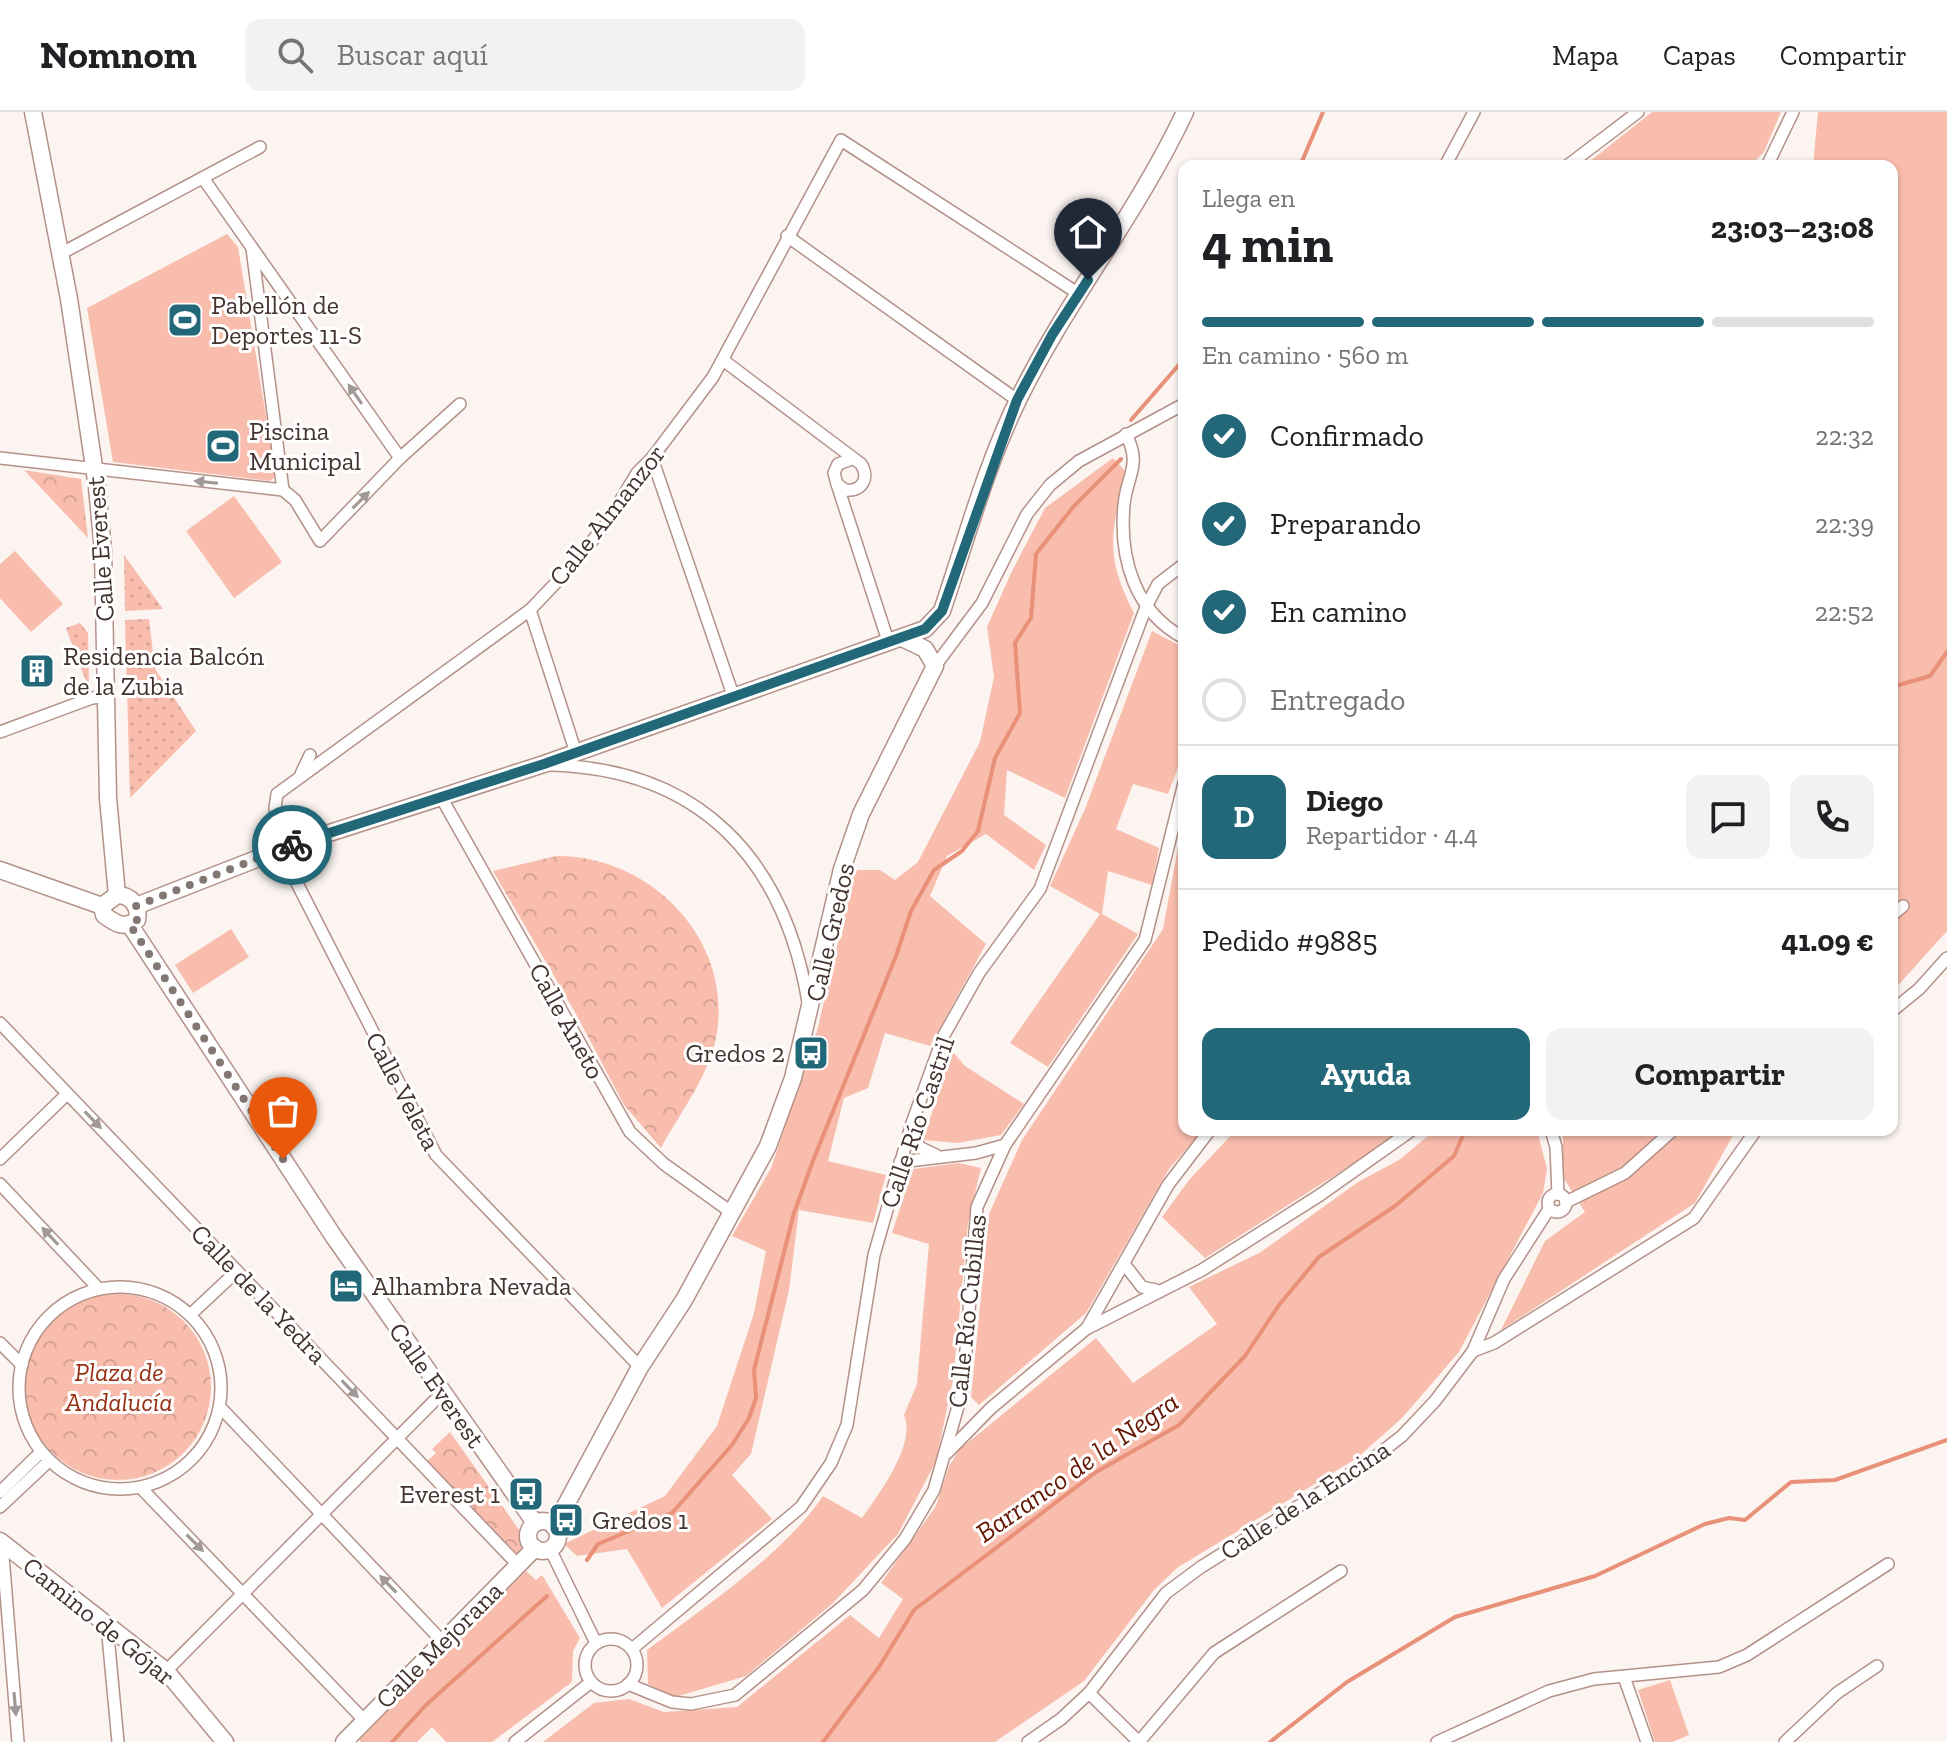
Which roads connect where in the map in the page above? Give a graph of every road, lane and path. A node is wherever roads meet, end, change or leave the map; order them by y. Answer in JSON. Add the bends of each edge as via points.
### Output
{"nodes":[{"id":1,"x":33,"y":112,"type":"edge"},
{"id":2,"x":1185,"y":112,"type":"edge"},
{"id":3,"x":1474,"y":112,"type":"edge"},
{"id":4,"x":1638,"y":112,"type":"edge"},
{"id":5,"x":1793,"y":112,"type":"edge"},
{"id":6,"x":260,"y":147,"type":"dead end"},
{"id":7,"x":1448,"y":160,"type":"edge"},
{"id":8,"x":1575,"y":160,"type":"edge"},
{"id":9,"x":1770,"y":160,"type":"edge"},
{"id":10,"x":203,"y":178,"type":"junction"},
{"id":11,"x":787,"y":236,"type":"junction"},
{"id":12,"x":252,"y":248,"type":"junction"},
{"id":13,"x":60,"y":254,"type":"junction"},
{"id":14,"x":1079,"y":294,"type":"junction"},
{"id":15,"x":723,"y":360,"type":"junction"},
{"id":16,"x":1017,"y":400,"type":"junction"},
{"id":17,"x":460,"y":404,"type":"dead end"},
{"id":18,"x":1178,"y":407,"type":"edge"},
{"id":19,"x":1126,"y":434,"type":"junction"},
{"id":20,"x":0,"y":458,"type":"edge"},
{"id":21,"x":400,"y":458,"type":"junction"},
{"id":22,"x":652,"y":458,"type":"junction"},
{"id":23,"x":852,"y":459,"type":"junction"},
{"id":24,"x":95,"y":471,"type":"junction"},
{"id":25,"x":837,"y":484,"type":"junction"},
{"id":26,"x":283,"y":490,"type":"junction"},
{"id":27,"x":1178,"y":569,"type":"edge"},
{"id":28,"x":1146,"y":607,"type":"junction"},
{"id":29,"x":530,"y":610,"type":"junction"},
{"id":30,"x":1178,"y":635,"type":"edge"},
{"id":31,"x":897,"y":642,"type":"junction"},
{"id":32,"x":935,"y":666,"type":"junction"},
{"id":33,"x":106,"y":697,"type":"junction"},
{"id":34,"x":734,"y":698,"type":"junction"},
{"id":35,"x":0,"y":732,"type":"edge"},
{"id":36,"x":576,"y":753,"type":"junction"},
{"id":37,"x":310,"y":755,"type":"dead end"},
{"id":38,"x":544,"y":764,"type":"junction"},
{"id":39,"x":299,"y":778,"type":"junction"},
{"id":40,"x":441,"y":797,"type":"junction"},
{"id":41,"x":1178,"y":807,"type":"edge"},
{"id":42,"x":280,"y":850,"type":"junction"},
{"id":43,"x":0,"y":870,"type":"edge"},
{"id":44,"x":117,"y":895,"type":"junction"},
{"id":45,"x":102,"y":906,"type":"junction"},
{"id":46,"x":136,"y":906,"type":"junction"},
{"id":47,"x":1903,"y":906,"type":"dead end"},
{"id":48,"x":1898,"y":910,"type":"edge"},
{"id":49,"x":130,"y":925,"type":"junction"},
{"id":50,"x":1947,"y":958,"type":"edge"},
{"id":51,"x":1898,"y":1006,"type":"edge"},
{"id":52,"x":811,"y":1014,"type":"junction"},
{"id":53,"x":0,"y":1023,"type":"edge"},
{"id":54,"x":67,"y":1094,"type":"junction"},
{"id":55,"x":909,"y":1134,"type":"junction"},
{"id":56,"x":1205,"y":1136,"type":"edge"},
{"id":57,"x":1404,"y":1136,"type":"edge"},
{"id":58,"x":1553,"y":1136,"type":"edge"},
{"id":59,"x":1666,"y":1136,"type":"edge"},
{"id":60,"x":1752,"y":1136,"type":"edge"},
{"id":61,"x":1005,"y":1145,"type":"junction"},
{"id":62,"x":976,"y":1153,"type":"junction"},
{"id":63,"x":937,"y":1156,"type":"junction"},
{"id":64,"x":0,"y":1159,"type":"edge"},
{"id":65,"x":900,"y":1162,"type":"junction"},
{"id":66,"x":992,"y":1173,"type":"junction"},
{"id":67,"x":0,"y":1184,"type":"edge"},
{"id":68,"x":1562,"y":1198,"type":"junction"},
{"id":69,"x":731,"y":1212,"type":"junction"},
{"id":70,"x":1125,"y":1265,"type":"junction"},
{"id":71,"x":237,"y":1271,"type":"junction"},
{"id":72,"x":99,"y":1289,"type":"junction"},
{"id":73,"x":1156,"y":1290,"type":"junction"},
{"id":74,"x":190,"y":1315,"type":"junction"},
{"id":75,"x":1086,"y":1329,"type":"junction"},
{"id":76,"x":0,"y":1343,"type":"edge"},
{"id":77,"x":1473,"y":1351,"type":"junction"},
{"id":78,"x":22,"y":1365,"type":"junction"},
{"id":79,"x":640,"y":1367,"type":"junction"},
{"id":80,"x":442,"y":1393,"type":"junction"},
{"id":81,"x":220,"y":1407,"type":"junction"},
{"id":82,"x":398,"y":1440,"type":"junction"},
{"id":83,"x":45,"y":1456,"type":"junction"},
{"id":84,"x":944,"y":1456,"type":"junction"},
{"id":85,"x":141,"y":1488,"type":"junction"},
{"id":86,"x":0,"y":1492,"type":"edge"},
{"id":87,"x":0,"y":1507,"type":"edge"},
{"id":88,"x":323,"y":1515,"type":"junction"},
{"id":89,"x":535,"y":1523,"type":"junction"},
{"id":90,"x":554,"y":1527,"type":"junction"},
{"id":91,"x":1,"y":1542,"type":"edge"},
{"id":92,"x":542,"y":1548,"type":"junction"},
{"id":93,"x":1888,"y":1564,"type":"dead end"},
{"id":94,"x":518,"y":1565,"type":"junction"},
{"id":95,"x":1341,"y":1571,"type":"dead end"},
{"id":96,"x":243,"y":1591,"type":"junction"},
{"id":97,"x":107,"y":1625,"type":"junction"},
{"id":98,"x":442,"y":1641,"type":"junction"},
{"id":99,"x":596,"y":1643,"type":"junction"},
{"id":100,"x":632,"y":1649,"type":"junction"},
{"id":101,"x":1877,"y":1666,"type":"dead end"},
{"id":102,"x":166,"y":1671,"type":"junction"},
{"id":103,"x":1624,"y":1677,"type":"junction"},
{"id":104,"x":591,"y":1682,"type":"junction"},
{"id":105,"x":628,"y":1684,"type":"junction"},
{"id":106,"x":1089,"y":1693,"type":"junction"},
{"id":107,"x":354,"y":1734,"type":"edge"},
{"id":108,"x":18,"y":1742,"type":"edge"},
{"id":109,"x":118,"y":1742,"type":"edge"},
{"id":110,"x":225,"y":1742,"type":"edge"},
{"id":111,"x":515,"y":1742,"type":"edge"},
{"id":112,"x":1028,"y":1742,"type":"edge"},
{"id":113,"x":1437,"y":1742,"type":"edge"},
{"id":114,"x":1647,"y":1742,"type":"edge"},
{"id":115,"x":1785,"y":1742,"type":"edge"}],
"edges":[{"from":1,"to":13,"type":"street","name":"Calle Everest"},
{"from":2,"to":14,"type":"street"},
{"from":3,"to":7,"type":"street"},
{"from":4,"to":8,"type":"street"},
{"from":5,"to":9,"type":"street"},
{"from":6,"to":10,"type":"street"},
{"from":10,"to":12,"type":"street"},
{"from":10,"to":13,"type":"street"},
{"from":11,"to":14,"type":"street","name":"Calle Almanzor","via":[[841,140]]},
{"from":11,"to":15,"type":"street","name":"Calle Almanzor"},
{"from":11,"to":16,"type":"street"},
{"from":21,"to":12,"type":"street","one_way":true},
{"from":12,"to":26,"type":"street"},
{"from":13,"to":24,"type":"street","name":"Calle Everest"},
{"from":14,"to":16,"type":"street"},
{"from":15,"to":22,"type":"street","name":"Calle Almanzor"},
{"from":15,"to":23,"type":"street"},
{"from":16,"to":31,"type":"street","via":[[942,611],[925,629]]},
{"from":17,"to":21,"type":"street"},
{"from":18,"to":19,"type":"street","name":"Calle Gredos"},
{"from":19,"to":28,"type":"street","via":[[1135,452],[1124,503],[1124,539],[1129,574]]},
{"from":19,"to":32,"type":"street","name":"Calle Gredos","via":[[1050,485],[1027,514],[982,603]]},
{"from":20,"to":24,"type":"street"},
{"from":26,"to":21,"type":"street","one_way":true,"via":[[320,541]]},
{"from":22,"to":29,"type":"street","name":"Calle Almanzor","via":[[607,523]]},
{"from":22,"to":34,"type":"street"},
{"from":23,"to":25,"type":"street","via":[[835,468]]},
{"from":23,"to":25,"type":"street","via":[[864,468],[864,483],[850,491]]},
{"from":26,"to":24,"type":"street","one_way":true},
{"from":24,"to":33,"type":"street","name":"Calle Everest","via":[[103,551]]},
{"from":25,"to":31,"type":"street"},
{"from":27,"to":28,"type":"street","name":"Calle Río Castril","via":[[1158,584]]},
{"from":28,"to":30,"type":"street"},
{"from":28,"to":55,"type":"street","name":"Calle Río Castril","via":[[1040,889],[979,973],[944,1035]]},
{"from":29,"to":36,"type":"street"},
{"from":29,"to":39,"type":"street","name":"Calle Almanzor"},
{"from":31,"to":32,"type":"street","via":[[925,649]]},
{"from":31,"to":34,"type":"street"},
{"from":32,"to":52,"type":"street","name":"Calle Gredos","via":[[861,814],[842,869]]},
{"from":33,"to":35,"type":"street"},
{"from":33,"to":44,"type":"street","name":"Calle Everest"},
{"from":34,"to":36,"type":"street"},
{"from":36,"to":38,"type":"street"},
{"from":37,"to":39,"type":"street"},
{"from":38,"to":40,"type":"street"},
{"from":38,"to":52,"type":"street","via":[[590,766],[657,786],[724,826],[778,899]]},
{"from":39,"to":42,"type":"street","name":"Calle Almanzor","via":[[277,794]]},
{"from":40,"to":42,"type":"street"},
{"from":40,"to":69,"type":"street","name":"Calle Aneto","via":[[630,1132]]},
{"from":41,"to":61,"type":"street","name":"Calle Río Cubillas","via":[[1145,940]]},
{"from":42,"to":46,"type":"street"},
{"from":42,"to":79,"type":"street","name":"Calle Veleta","via":[[436,1155]]},
{"from":43,"to":45,"type":"street"},
{"from":44,"to":45,"type":"street"},
{"from":44,"to":46,"type":"street"},
{"from":45,"to":49,"type":"street","via":[[113,922]]},
{"from":46,"to":49,"type":"street","via":[[137,920]]},
{"from":47,"to":48,"type":"street"},
{"from":49,"to":80,"type":"street","name":"Calle Everest"},
{"from":50,"to":51,"type":"street"},
{"from":52,"to":69,"type":"street","name":"Calle Gredos","via":[[768,1146]]},
{"from":53,"to":54,"type":"street","name":"Calle de la Yedra"},
{"from":54,"to":64,"type":"street"},
{"from":54,"to":71,"type":"street","name":"Calle de la Yedra","one_way":true},
{"from":55,"to":63,"type":"street"},
{"from":55,"to":65,"type":"street","name":"Calle Río Castril"},
{"from":56,"to":70,"type":"street","via":[[1168,1185]]},
{"from":57,"to":73,"type":"street","via":[[1215,1262]]},
{"from":58,"to":68,"type":"street"},
{"from":59,"to":68,"type":"street","via":[[1625,1173]]},
{"from":60,"to":77,"type":"street","via":[[1694,1218]]},
{"from":61,"to":62,"type":"street"},
{"from":61,"to":66,"type":"street","name":"Calle Río Cubillas"},
{"from":62,"to":63,"type":"street"},
{"from":62,"to":66,"type":"street","via":[[987,1160]]},
{"from":63,"to":65,"type":"street"},
{"from":65,"to":100,"type":"street","name":"Calle Río Castril","via":[[874,1255],[847,1425],[831,1463],[801,1507]]},
{"from":66,"to":84,"type":"street","name":"Calle Río Cubillas","via":[[977,1207],[963,1389]]},
{"from":72,"to":67,"type":"street","one_way":true},
{"from":68,"to":77,"type":"street","name":"Calle de la Encina","via":[[1562,1211],[1549,1209],[1504,1279]]},
{"from":69,"to":79,"type":"street","name":"Calle Gredos","via":[[684,1300]]},
{"from":70,"to":73,"type":"street","via":[[1142,1287]]},
{"from":70,"to":75,"type":"street"},
{"from":71,"to":74,"type":"street"},
{"from":71,"to":82,"type":"street","name":"Calle de la Yedra","one_way":true},
{"from":72,"to":74,"type":"street","via":[[132,1287],[163,1296]]},
{"from":72,"to":78,"type":"street","via":[[62,1305],[44,1322]]},
{"from":73,"to":75,"type":"street"},
{"from":74,"to":81,"type":"street","via":[[213,1348]]},
{"from":75,"to":84,"type":"street","via":[[991,1408]]},
{"from":76,"to":78,"type":"street"},
{"from":77,"to":106,"type":"street","name":"Calle de la Encina","via":[[1402,1436],[1166,1593]]},
{"from":78,"to":83,"type":"street","via":[[26,1426]]},
{"from":79,"to":90,"type":"street","name":"Calle Gredos"},
{"from":80,"to":82,"type":"street"},
{"from":80,"to":89,"type":"street","name":"Calle Everest"},
{"from":81,"to":85,"type":"street","via":[[198,1453],[180,1470]]},
{"from":81,"to":88,"type":"street"},
{"from":82,"to":88,"type":"street"},
{"from":82,"to":94,"type":"street","name":"Calle de la Yedra"},
{"from":83,"to":85,"type":"street","via":[[79,1481]]},
{"from":83,"to":86,"type":"street"},
{"from":83,"to":87,"type":"street"},
{"from":84,"to":105,"type":"street","name":"Calle Río Cubillas","via":[[934,1490],[905,1539],[863,1590],[735,1695],[691,1704]]},
{"from":85,"to":96,"type":"street","one_way":true},
{"from":88,"to":96,"type":"street"},
{"from":98,"to":88,"type":"street","one_way":true},
{"from":89,"to":90,"type":"street"},
{"from":89,"to":92,"type":"street","via":[[528,1536]]},
{"from":90,"to":92,"type":"street","via":[[556,1541]]},
{"from":91,"to":97,"type":"street","name":"Camino de Gójar"},
{"from":91,"to":108,"type":"street","one_way":true},
{"from":92,"to":94,"type":"street","name":"Calle Mejorana"},
{"from":92,"to":99,"type":"street"},
{"from":93,"to":103,"type":"street","via":[[1747,1655],[1719,1667]]},
{"from":94,"to":98,"type":"street","name":"Calle Mejorana"},
{"from":95,"to":106,"type":"street","via":[[1214,1653],[1139,1742]]},
{"from":96,"to":102,"type":"street"},
{"from":96,"to":107,"type":"street"},
{"from":97,"to":102,"type":"street","name":"Camino de Gójar"},
{"from":97,"to":109,"type":"street"},
{"from":98,"to":107,"type":"street","name":"Calle Mejorana"},
{"from":99,"to":100,"type":"street","via":[[611,1638]]},
{"from":99,"to":104,"type":"street","via":[[584,1665]]},
{"from":100,"to":105,"type":"street","via":[[637,1663]]},
{"from":101,"to":115,"type":"street","via":[[1837,1693]]},
{"from":102,"to":110,"type":"street","name":"Camino de Gójar"},
{"from":103,"to":113,"type":"street","via":[[1549,1691]]},
{"from":103,"to":114,"type":"street"},
{"from":104,"to":105,"type":"street","via":[[613,1691]]},
{"from":104,"to":111,"type":"street"},
{"from":106,"to":112,"type":"street","name":"Calle de la Encina"}]}
